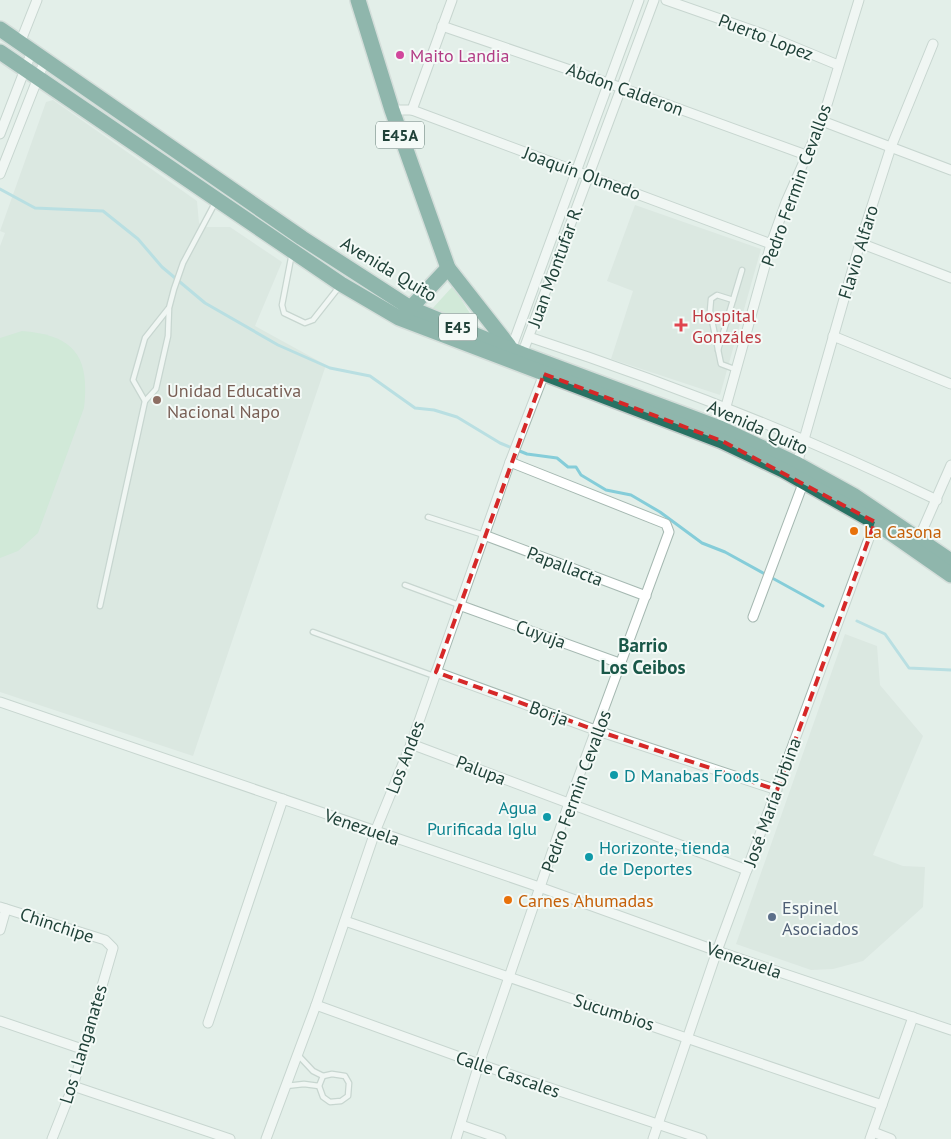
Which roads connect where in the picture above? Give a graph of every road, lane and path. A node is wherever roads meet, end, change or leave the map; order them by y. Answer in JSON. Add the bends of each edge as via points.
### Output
{"nodes":[{"id":1,"x":37,"y":0,"type":"edge"},
{"id":2,"x":358,"y":0,"type":"edge"},
{"id":3,"x":452,"y":0,"type":"edge"},
{"id":4,"x":639,"y":0,"type":"edge"},
{"id":5,"x":654,"y":0,"type":"edge"},
{"id":6,"x":666,"y":0,"type":"edge"},
{"id":7,"x":859,"y":0,"type":"edge"},
{"id":8,"x":442,"y":26,"type":"junction"},
{"id":9,"x":0,"y":29,"type":"edge"},
{"id":10,"x":933,"y":44,"type":"dead end"},
{"id":11,"x":26,"y":47,"type":"junction"},
{"id":12,"x":0,"y":52,"type":"edge"},
{"id":13,"x":45,"y":60,"type":"junction"},
{"id":14,"x":838,"y":65,"type":"junction"},
{"id":15,"x":30,"y":73,"type":"junction"},
{"id":16,"x":608,"y":82,"type":"junction"},
{"id":17,"x":621,"y":88,"type":"junction"},
{"id":18,"x":392,"y":110,"type":"junction"},
{"id":19,"x":412,"y":110,"type":"junction"},
{"id":20,"x":822,"y":121,"type":"junction"},
{"id":21,"x":0,"y":134,"type":"edge"},
{"id":22,"x":891,"y":147,"type":"junction"},
{"id":23,"x":806,"y":155,"type":"junction"},
{"id":24,"x":951,"y":170,"type":"edge"},
{"id":25,"x":576,"y":171,"type":"junction"},
{"id":26,"x":0,"y":174,"type":"edge"},
{"id":27,"x":589,"y":175,"type":"junction"},
{"id":28,"x":217,"y":200,"type":"junction"},
{"id":29,"x":302,"y":238,"type":"junction"},
{"id":30,"x":771,"y":244,"type":"junction"},
{"id":31,"x":860,"y":244,"type":"junction"},
{"id":32,"x":292,"y":252,"type":"junction"},
{"id":33,"x":448,"y":268,"type":"junction"},
{"id":34,"x":742,"y":270,"type":"dead end"},
{"id":35,"x":951,"y":278,"type":"edge"},
{"id":36,"x":341,"y":284,"type":"junction"},
{"id":37,"x":733,"y":300,"type":"junction"},
{"id":38,"x":168,"y":308,"type":"junction"},
{"id":39,"x":412,"y":309,"type":"junction"},
{"id":40,"x":399,"y":318,"type":"junction"},
{"id":41,"x":833,"y":336,"type":"junction"},
{"id":42,"x":529,"y":337,"type":"junction"},
{"id":43,"x":718,"y":352,"type":"junction"},
{"id":44,"x":515,"y":357,"type":"junction"},
{"id":45,"x":738,"y":370,"type":"junction"},
{"id":46,"x":544,"y":374,"type":"junction"},
{"id":47,"x":951,"y":384,"type":"edge"},
{"id":48,"x":146,"y":401,"type":"junction"},
{"id":49,"x":727,"y":407,"type":"junction"},
{"id":50,"x":720,"y":428,"type":"junction"},
{"id":51,"x":804,"y":438,"type":"junction"},
{"id":52,"x":511,"y":460,"type":"junction"},
{"id":53,"x":797,"y":464,"type":"junction"},
{"id":54,"x":951,"y":465,"type":"edge"},
{"id":55,"x":804,"y":481,"type":"junction"},
{"id":56,"x":937,"y":500,"type":"junction"},
{"id":57,"x":428,"y":517,"type":"dead end"},
{"id":58,"x":875,"y":522,"type":"junction"},
{"id":59,"x":484,"y":535,"type":"junction"},
{"id":60,"x":919,"y":538,"type":"junction"},
{"id":61,"x":951,"y":561,"type":"edge"},
{"id":62,"x":951,"y":575,"type":"edge"},
{"id":63,"x":405,"y":584,"type":"dead end"},
{"id":64,"x":646,"y":596,"type":"junction"},
{"id":65,"x":459,"y":605,"type":"junction"},
{"id":66,"x":100,"y":606,"type":"dead end"},
{"id":67,"x":753,"y":617,"type":"dead end"},
{"id":68,"x":313,"y":632,"type":"dead end"},
{"id":69,"x":622,"y":664,"type":"junction"},
{"id":70,"x":435,"y":674,"type":"junction"},
{"id":71,"x":0,"y":702,"type":"edge"},
{"id":72,"x":598,"y":731,"type":"junction"},
{"id":73,"x":411,"y":744,"type":"junction"},
{"id":74,"x":777,"y":790,"type":"junction"},
{"id":75,"x":283,"y":800,"type":"junction"},
{"id":76,"x":569,"y":804,"type":"junction"},
{"id":77,"x":375,"y":832,"type":"junction"},
{"id":78,"x":747,"y":870,"type":"junction"},
{"id":79,"x":542,"y":888,"type":"junction"},
{"id":80,"x":3,"y":908,"type":"edge"},
{"id":81,"x":344,"y":922,"type":"junction"},
{"id":82,"x":0,"y":930,"type":"edge"},
{"id":83,"x":113,"y":948,"type":"joint"},
{"id":84,"x":717,"y":952,"type":"junction"},
{"id":85,"x":508,"y":978,"type":"junction"},
{"id":86,"x":316,"y":1005,"type":"junction"},
{"id":87,"x":913,"y":1017,"type":"junction"},
{"id":88,"x":0,"y":1021,"type":"edge"},
{"id":89,"x":208,"y":1023,"type":"dead end"},
{"id":90,"x":951,"y":1030,"type":"edge"},
{"id":91,"x":688,"y":1037,"type":"junction"},
{"id":92,"x":82,"y":1049,"type":"junction"},
{"id":93,"x":297,"y":1054,"type":"junction"},
{"id":94,"x":479,"y":1064,"type":"junction"},
{"id":95,"x":323,"y":1076,"type":"junction"},
{"id":96,"x":73,"y":1086,"type":"junction"},
{"id":97,"x":285,"y":1086,"type":"junction"},
{"id":98,"x":319,"y":1086,"type":"junction"},
{"id":99,"x":882,"y":1105,"type":"junction"},
{"id":100,"x":658,"y":1124,"type":"junction"},
{"id":101,"x":461,"y":1125,"type":"junction"},
{"id":102,"x":872,"y":1136,"type":"edge"},
{"id":103,"x":52,"y":1139,"type":"edge"},
{"id":104,"x":230,"y":1139,"type":"edge"},
{"id":105,"x":266,"y":1139,"type":"edge"},
{"id":106,"x":456,"y":1139,"type":"edge"},
{"id":107,"x":501,"y":1139,"type":"edge"},
{"id":108,"x":653,"y":1139,"type":"edge"},
{"id":109,"x":702,"y":1139,"type":"edge"},
{"id":110,"x":891,"y":1139,"type":"edge"}],
"edges":[{"from":1,"to":11,"type":"street"},
{"from":2,"to":18,"type":"highway","number":"E45A"},
{"from":3,"to":8,"type":"street"},
{"from":4,"to":16,"type":"street","name":"Juan Montufar R."},
{"from":5,"to":17,"type":"street","name":"Juan Montufar R."},
{"from":6,"to":14,"type":"street","name":"Puerto Lopez"},
{"from":7,"to":14,"type":"street","name":"Pedro Fermin Cevallos"},
{"from":8,"to":16,"type":"street","name":"Abdon Calderon"},
{"from":8,"to":19,"type":"street"},
{"from":9,"to":11,"type":"highway","name":"Avenida Quito","number":"E45"},
{"from":10,"to":22,"type":"street","name":"Flavio Alfaro"},
{"from":11,"to":13,"type":"highway","name":"Avenida Quito","number":"E45"},
{"from":11,"to":15,"type":"street"},
{"from":12,"to":15,"type":"highway","name":"Avenida Quito","number":"E45"},
{"from":13,"to":15,"type":"street"},
{"from":13,"to":29,"type":"highway","name":"Avenida Quito","number":"E45"},
{"from":14,"to":20,"type":"street","name":"Pedro Fermin Cevallos"},
{"from":15,"to":21,"type":"street"},
{"from":15,"to":26,"type":"street"},
{"from":15,"to":28,"type":"highway","name":"Avenida Quito","number":"E45"},
{"from":16,"to":17,"type":"street","name":"Abdon Calderon"},
{"from":16,"to":25,"type":"street","name":"Juan Montufar R."},
{"from":17,"to":23,"type":"street","name":"Abdon Calderon"},
{"from":17,"to":27,"type":"street","name":"Juan Montufar R."},
{"from":18,"to":19,"type":"street","name":"Joaquín Olmedo"},
{"from":18,"to":33,"type":"highway","number":"E45A"},
{"from":19,"to":25,"type":"street","name":"Joaquín Olmedo"},
{"from":20,"to":22,"type":"street"},
{"from":20,"to":23,"type":"street","name":"Pedro Fermin Cevallos"},
{"from":22,"to":24,"type":"street"},
{"from":22,"to":31,"type":"street","name":"Flavio Alfaro"},
{"from":23,"to":30,"type":"street","name":"Pedro Fermin Cevallos"},
{"from":25,"to":27,"type":"street","name":"Joaquín Olmedo"},
{"from":25,"to":44,"type":"street","name":"Juan Montufar R."},
{"from":27,"to":30,"type":"street","name":"Joaquín Olmedo"},
{"from":27,"to":42,"type":"street","name":"Juan Montufar R."},
{"from":28,"to":32,"type":"highway","name":"Avenida Quito","number":"E45"},
{"from":28,"to":38,"type":"lane","via":[[183,263]]},
{"from":29,"to":32,"type":"lane"},
{"from":29,"to":39,"type":"highway","name":"Avenida Quito","number":"E45"},
{"from":30,"to":45,"type":"street","name":"Pedro Fermin Cevallos"},
{"from":31,"to":35,"type":"street"},
{"from":31,"to":41,"type":"street","name":"Flavio Alfaro"},
{"from":32,"to":36,"type":"highway","name":"Avenida Quito","number":"E45"},
{"from":32,"to":36,"type":"lane","via":[[282,305],[284,313],[305,323],[313,320]]},
{"from":33,"to":39,"type":"highway"},
{"from":33,"to":44,"type":"highway","number":"E45A"},
{"from":34,"to":37,"type":"lane"},
{"from":36,"to":40,"type":"highway","name":"Avenida Quito","number":"E45"},
{"from":37,"to":43,"type":"lane"},
{"from":37,"to":43,"type":"lane","via":[[717,295],[711,299],[710,311]]},
{"from":38,"to":48,"type":"lane","via":[[168,336],[156,389]]},
{"from":38,"to":48,"type":"lane","via":[[145,338],[133,380]]},
{"from":39,"to":40,"type":"highway"},
{"from":39,"to":44,"type":"highway","name":"Avenida Quito","number":"E45"},
{"from":40,"to":44,"type":"highway","name":"Avenida Quito","number":"E45"},
{"from":41,"to":47,"type":"street"},
{"from":41,"to":51,"type":"street","name":"Flavio Alfaro"},
{"from":42,"to":44,"type":"street","name":"Juan Montufar R."},
{"from":42,"to":49,"type":"street"},
{"from":43,"to":45,"type":"lane","via":[[722,364]]},
{"from":44,"to":46,"type":"highway","name":"Avenida Quito","number":"E45"},
{"from":44,"to":50,"type":"highway","name":"Avenida Quito","number":"E45"},
{"from":45,"to":49,"type":"street","name":"Pedro Fermin Cevallos"},
{"from":46,"to":52,"type":"street","name":"Los Andes"},
{"from":46,"to":55,"type":"highway","name":"Avenida Quito","number":"E45","via":[[722,441]]},
{"from":48,"to":66,"type":"lane"},
{"from":49,"to":50,"type":"street","name":"Pedro Fermin Cevallos"},
{"from":49,"to":51,"type":"street"},
{"from":50,"to":53,"type":"highway","name":"Avenida Quito","number":"E45"},
{"from":51,"to":53,"type":"street","name":"Flavio Alfaro"},
{"from":51,"to":56,"type":"street"},
{"from":52,"to":59,"type":"street","name":"Los Andes"},
{"from":52,"to":64,"type":"street","name":"Pedro Fermin Cevallos","via":[[666,524],[669,528]]},
{"from":53,"to":60,"type":"highway","name":"Avenida Quito","number":"E45","via":[[853,495]]},
{"from":54,"to":56,"type":"street"},
{"from":55,"to":58,"type":"highway","name":"Avenida Quito","number":"E45"},
{"from":55,"to":67,"type":"street"},
{"from":56,"to":60,"type":"street"},
{"from":57,"to":59,"type":"lane"},
{"from":58,"to":62,"type":"highway","name":"Avenida Quito","number":"E45"},
{"from":58,"to":74,"type":"street","name":"José María Urbina"},
{"from":59,"to":64,"type":"street","name":"Papallacta"},
{"from":59,"to":65,"type":"street","name":"Los Andes"},
{"from":60,"to":61,"type":"highway","name":"Avenida Quito","number":"E45"},
{"from":63,"to":65,"type":"lane"},
{"from":64,"to":69,"type":"street","name":"Pedro Fermin Cevallos"},
{"from":65,"to":69,"type":"street","name":"Cuyuja"},
{"from":65,"to":70,"type":"street","name":"Los Andes"},
{"from":68,"to":70,"type":"lane"},
{"from":69,"to":72,"type":"street","name":"Pedro Fermin Cevallos"},
{"from":70,"to":72,"type":"street","name":"Borja"},
{"from":70,"to":73,"type":"street","name":"Los Andes"},
{"from":71,"to":75,"type":"street","name":"Venezuela"},
{"from":72,"to":74,"type":"street","name":"Borja"},
{"from":72,"to":76,"type":"street","name":"Pedro Fermin Cevallos"},
{"from":73,"to":76,"type":"street","name":"Palupa"},
{"from":73,"to":77,"type":"street","name":"Los Andes"},
{"from":74,"to":78,"type":"street","name":"José María Urbina"},
{"from":75,"to":77,"type":"street","name":"Venezuela"},
{"from":75,"to":89,"type":"street"},
{"from":76,"to":78,"type":"street","name":"Palupa"},
{"from":76,"to":79,"type":"street","name":"Pedro Fermin Cevallos"},
{"from":77,"to":79,"type":"street","name":"Venezuela"},
{"from":77,"to":81,"type":"street","name":"Los Andes"},
{"from":78,"to":84,"type":"street","name":"José María Urbina"},
{"from":79,"to":84,"type":"street","name":"Venezuela"},
{"from":79,"to":85,"type":"street","name":"Pedro Fermin Cevallos"},
{"from":80,"to":82,"type":"street"},
{"from":80,"to":83,"type":"street","name":"Chinchipe","via":[[105,940]]},
{"from":81,"to":85,"type":"street","name":"Sucumbios"},
{"from":81,"to":86,"type":"street","name":"Los Andes"},
{"from":83,"to":92,"type":"street","name":"Los Llanganates"},
{"from":84,"to":87,"type":"street","name":"Venezuela"},
{"from":84,"to":91,"type":"street","name":"José María Urbina"},
{"from":85,"to":91,"type":"street","name":"Sucumbios"},
{"from":85,"to":94,"type":"street","name":"Pedro Fermin Cevallos"},
{"from":86,"to":93,"type":"street","name":"Los Andes"},
{"from":86,"to":94,"type":"street","name":"Calle Cascales"},
{"from":87,"to":90,"type":"street","name":"Venezuela"},
{"from":87,"to":99,"type":"street"},
{"from":88,"to":92,"type":"street"},
{"from":91,"to":99,"type":"street","name":"Sucumbios"},
{"from":91,"to":100,"type":"street","name":"José María Urbina"},
{"from":92,"to":96,"type":"street","name":"Los Llanganates"},
{"from":93,"to":95,"type":"lane","via":[[313,1071]]},
{"from":93,"to":97,"type":"street","name":"Los Andes"},
{"from":94,"to":100,"type":"street","name":"Calle Cascales"},
{"from":94,"to":101,"type":"street","name":"Pedro Fermin Cevallos"},
{"from":95,"to":98,"type":"lane"},
{"from":95,"to":98,"type":"lane","via":[[345,1076],[349,1082],[348,1096],[342,1101],[330,1102],[323,1097]]},
{"from":96,"to":103,"type":"street","name":"Los Llanganates"},
{"from":96,"to":104,"type":"street"},
{"from":97,"to":98,"type":"lane"},
{"from":97,"to":105,"type":"street","name":"Los Andes"},
{"from":99,"to":102,"type":"street"},
{"from":100,"to":108,"type":"street","name":"José María Urbina"},
{"from":100,"to":109,"type":"street","name":"Calle Cascales"},
{"from":101,"to":106,"type":"street","name":"Pedro Fermin Cevallos"},
{"from":101,"to":107,"type":"street"},
{"from":102,"to":110,"type":"street"}]}
